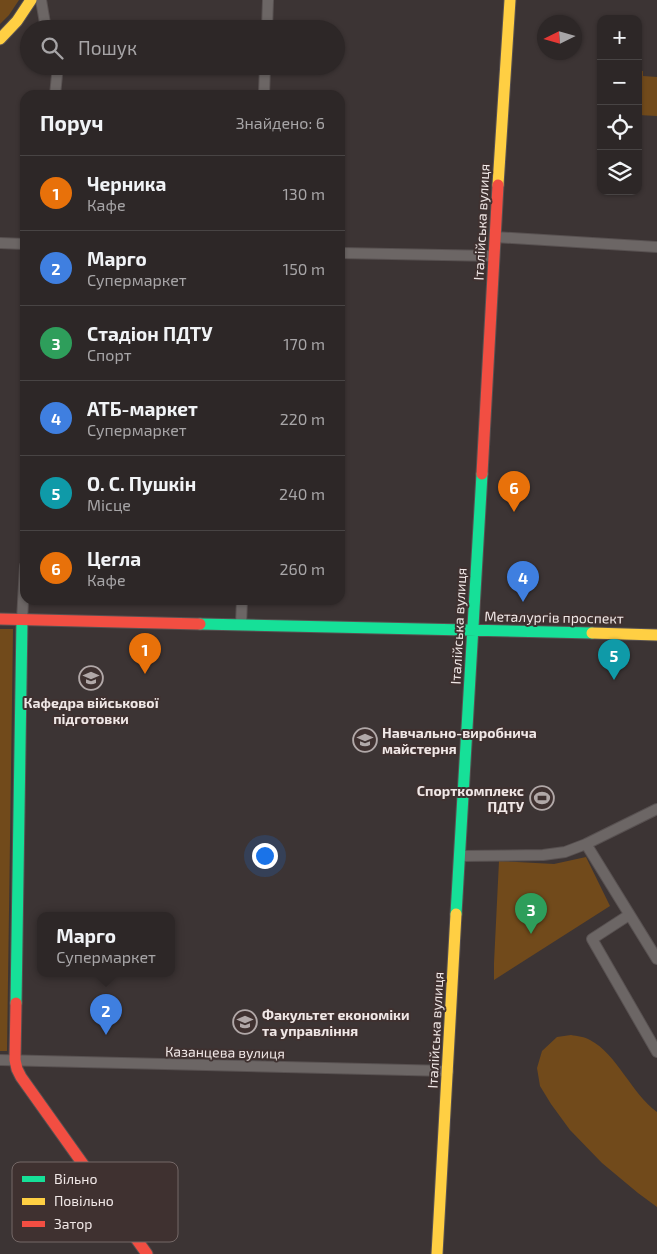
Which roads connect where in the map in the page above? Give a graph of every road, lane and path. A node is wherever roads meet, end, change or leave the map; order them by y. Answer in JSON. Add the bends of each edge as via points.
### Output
{"nodes":[{"id":1,"x":31,"y":0,"type":"edge"},
{"id":2,"x":41,"y":0,"type":"edge"},
{"id":3,"x":268,"y":0,"type":"edge"},
{"id":4,"x":510,"y":0,"type":"edge"},
{"id":5,"x":44,"y":20,"type":"edge"},
{"id":6,"x":267,"y":20,"type":"edge"},
{"id":7,"x":0,"y":39,"type":"edge"},
{"id":8,"x":56,"y":75,"type":"edge"},
{"id":9,"x":265,"y":75,"type":"edge"},
{"id":10,"x":55,"y":90,"type":"edge"},
{"id":11,"x":264,"y":90,"type":"edge"},
{"id":12,"x":495,"y":237,"type":"junction"},
{"id":13,"x":0,"y":243,"type":"edge"},
{"id":14,"x":20,"y":244,"type":"edge"},
{"id":15,"x":657,"y":247,"type":"edge"},
{"id":16,"x":345,"y":253,"type":"edge"},
{"id":17,"x":494,"y":256,"type":"junction"},
{"id":18,"x":23,"y":605,"type":"edge"},
{"id":19,"x":242,"y":605,"type":"edge"},
{"id":20,"x":0,"y":619,"type":"edge"},
{"id":21,"x":22,"y":620,"type":"junction"},
{"id":22,"x":241,"y":625,"type":"junction"},
{"id":23,"x":473,"y":630,"type":"junction"},
{"id":24,"x":657,"y":635,"type":"edge"},
{"id":25,"x":657,"y":809,"type":"edge"},
{"id":26,"x":586,"y":844,"type":"junction"},
{"id":27,"x":460,"y":856,"type":"junction"},
{"id":28,"x":630,"y":915,"type":"junction"},
{"id":29,"x":657,"y":960,"type":"edge"},
{"id":30,"x":657,"y":1052,"type":"edge"},
{"id":31,"x":0,"y":1060,"type":"edge"},
{"id":32,"x":15,"y":1060,"type":"junction"},
{"id":33,"x":448,"y":1071,"type":"junction"},
{"id":34,"x":82,"y":1162,"type":"edge"},
{"id":35,"x":138,"y":1242,"type":"edge"},
{"id":36,"x":147,"y":1254,"type":"edge"},
{"id":37,"x":438,"y":1254,"type":"edge"}],
"edges":[{"from":1,"to":7,"type":"street","via":[[18,21]]},
{"from":2,"to":5,"type":"street"},
{"from":3,"to":6,"type":"street"},
{"from":4,"to":12,"type":"street","name":"Італійська вулиця"},
{"from":8,"to":10,"type":"street"},
{"from":9,"to":11,"type":"street"},
{"from":12,"to":15,"type":"street"},
{"from":12,"to":17,"type":"street","name":"Італійська вулиця"},
{"from":13,"to":14,"type":"street"},
{"from":16,"to":17,"type":"street"},
{"from":17,"to":23,"type":"street","name":"Італійська вулиця"},
{"from":18,"to":21,"type":"street"},
{"from":19,"to":22,"type":"street"},
{"from":20,"to":21,"type":"street","name":"Металургів проспект"},
{"from":21,"to":22,"type":"street","name":"Металургів проспект"},
{"from":21,"to":32,"type":"street"},
{"from":22,"to":23,"type":"street","name":"Металургів проспект"},
{"from":23,"to":24,"type":"street","name":"Металургів проспект"},
{"from":23,"to":27,"type":"street","name":"Італійська вулиця"},
{"from":25,"to":26,"type":"street"},
{"from":26,"to":27,"type":"street","via":[[565,852],[543,855]]},
{"from":26,"to":28,"type":"street"},
{"from":27,"to":33,"type":"street","name":"Італійська вулиця"},
{"from":28,"to":29,"type":"street"},
{"from":28,"to":30,"type":"street","via":[[592,938]]},
{"from":31,"to":32,"type":"street","name":"Казанцева вулиця"},
{"from":32,"to":33,"type":"street","name":"Казанцева вулиця"},
{"from":32,"to":34,"type":"street","via":[[21,1077]]},
{"from":33,"to":37,"type":"street","name":"Італійська вулиця"},
{"from":35,"to":36,"type":"street"}]}
